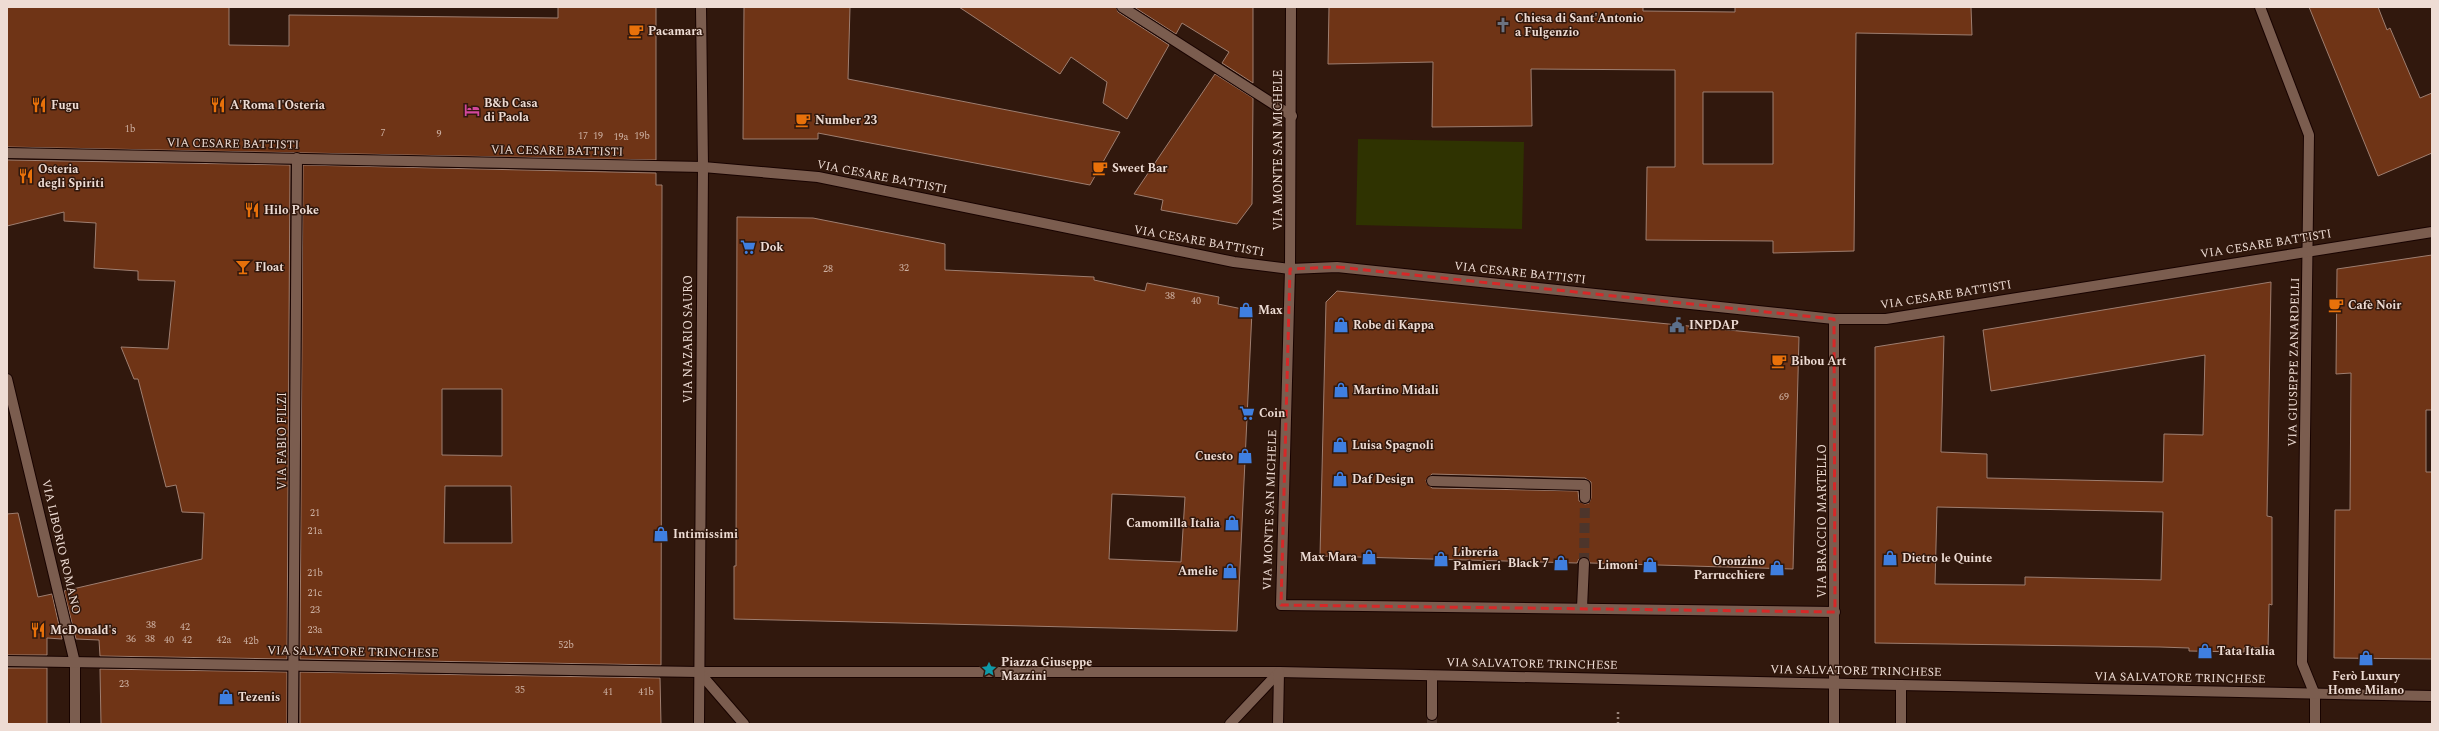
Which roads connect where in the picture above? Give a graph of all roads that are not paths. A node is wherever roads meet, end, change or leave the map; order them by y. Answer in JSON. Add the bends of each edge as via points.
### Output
{"nodes":[{"id":1,"x":701,"y":7,"type":"edge"},
{"id":2,"x":1122,"y":7,"type":"edge"},
{"id":3,"x":1291,"y":7,"type":"edge"},
{"id":4,"x":2260,"y":7,"type":"edge"},
{"id":5,"x":1292,"y":116,"type":"junction"},
{"id":6,"x":7,"y":153,"type":"edge"},
{"id":7,"x":297,"y":158,"type":"junction"},
{"id":8,"x":703,"y":167,"type":"junction"},
{"id":9,"x":2432,"y":232,"type":"edge"},
{"id":10,"x":2308,"y":250,"type":"junction"},
{"id":11,"x":1290,"y":269,"type":"junction"},
{"id":12,"x":1834,"y":318,"type":"junction"},
{"id":13,"x":7,"y":379,"type":"edge"},
{"id":14,"x":1432,"y":481,"type":"dead end"},
{"id":15,"x":1585,"y":498,"type":"tunnel mouth"},
{"id":16,"x":1584,"y":563,"type":"tunnel mouth"},
{"id":17,"x":1582,"y":608,"type":"junction"},
{"id":18,"x":1835,"y":612,"type":"junction"},
{"id":19,"x":7,"y":661,"type":"edge"},
{"id":20,"x":75,"y":663,"type":"junction"},
{"id":21,"x":294,"y":664,"type":"junction"},
{"id":22,"x":699,"y":672,"type":"junction"},
{"id":23,"x":1279,"y":672,"type":"junction"},
{"id":24,"x":1432,"y":676,"type":"junction"},
{"id":25,"x":1834,"y":683,"type":"junction"},
{"id":26,"x":1901,"y":685,"type":"junction"},
{"id":27,"x":2315,"y":695,"type":"junction"},
{"id":28,"x":2432,"y":696,"type":"edge"},
{"id":29,"x":1432,"y":715,"type":"tunnel mouth"},
{"id":30,"x":75,"y":724,"type":"edge"},
{"id":31,"x":293,"y":724,"type":"edge"},
{"id":32,"x":699,"y":724,"type":"edge"},
{"id":33,"x":744,"y":724,"type":"edge"},
{"id":34,"x":1230,"y":724,"type":"edge"},
{"id":35,"x":1278,"y":724,"type":"edge"},
{"id":36,"x":1834,"y":724,"type":"edge"},
{"id":37,"x":1901,"y":724,"type":"edge"},
{"id":38,"x":2315,"y":724,"type":"edge"}],
"edges":[{"from":1,"to":8,"type":"street","name":"VIA NAZARIO SAURO"},
{"from":2,"to":5,"type":"street"},
{"from":3,"to":5,"type":"street","name":"VIA MONTE SAN MICHELE"},
{"from":4,"to":10,"type":"street","name":"VIA GIUSEPPE ZANARDELLI","via":[[2309,135]]},
{"from":5,"to":11,"type":"street","name":"VIA MONTE SAN MICHELE"},
{"from":6,"to":7,"type":"street","name":"VIA CESARE BATTISTI"},
{"from":7,"to":8,"type":"street","name":"VIA CESARE BATTISTI"},
{"from":7,"to":21,"type":"street","name":"VIA FABIO FILZI"},
{"from":8,"to":11,"type":"street","name":"VIA CESARE BATTISTI","via":[[818,177],[1234,262]]},
{"from":8,"to":22,"type":"street","name":"VIA NAZARIO SAURO"},
{"from":9,"to":10,"type":"street","name":"VIA CESARE BATTISTI"},
{"from":10,"to":12,"type":"street","name":"VIA CESARE BATTISTI","via":[[1886,319]]},
{"from":10,"to":27,"type":"street","name":"VIA GIUSEPPE ZANARDELLI","via":[[2302,662]]},
{"from":11,"to":12,"type":"street","name":"VIA CESARE BATTISTI","via":[[1337,268]]},
{"from":11,"to":17,"type":"street","name":"VIA MONTE SAN MICHELE","via":[[1280,605]]},
{"from":12,"to":18,"type":"street","name":"VIA BRACCIO MARTELLO"},
{"from":13,"to":20,"type":"street","name":"VIA LIBORIO ROMANO"},
{"from":14,"to":15,"type":"street","via":[[1585,485]]},
{"from":16,"to":17,"type":"street"},
{"from":17,"to":18,"type":"street"},
{"from":18,"to":25,"type":"street","name":"VIA BRACCIO MARTELLO"},
{"from":19,"to":20,"type":"street","name":"VIA SALVATORE TRINCHESE"},
{"from":20,"to":21,"type":"street","name":"VIA SALVATORE TRINCHESE"},
{"from":20,"to":30,"type":"street","name":"VIA LIBORIO ROMANO"},
{"from":21,"to":22,"type":"street","name":"VIA SALVATORE TRINCHESE"},
{"from":21,"to":31,"type":"street","name":"VIA FABIO FILZI"},
{"from":22,"to":23,"type":"street"},
{"from":22,"to":32,"type":"street"},
{"from":22,"to":33,"type":"street"},
{"from":23,"to":24,"type":"street","name":"VIA SALVATORE TRINCHESE"},
{"from":23,"to":34,"type":"street"},
{"from":23,"to":35,"type":"street"},
{"from":24,"to":25,"type":"street","name":"VIA SALVATORE TRINCHESE"},
{"from":24,"to":29,"type":"street"},
{"from":25,"to":26,"type":"street","name":"VIA SALVATORE TRINCHESE"},
{"from":25,"to":36,"type":"street","name":"VIA BRACCIO MARTELLO"},
{"from":26,"to":27,"type":"street","name":"VIA SALVATORE TRINCHESE"},
{"from":26,"to":37,"type":"street"},
{"from":27,"to":28,"type":"street","name":"VIA SALVATORE TRINCHESE"},
{"from":27,"to":38,"type":"street","name":"VIA GIUSEPPE ZANARDELLI"}]}
